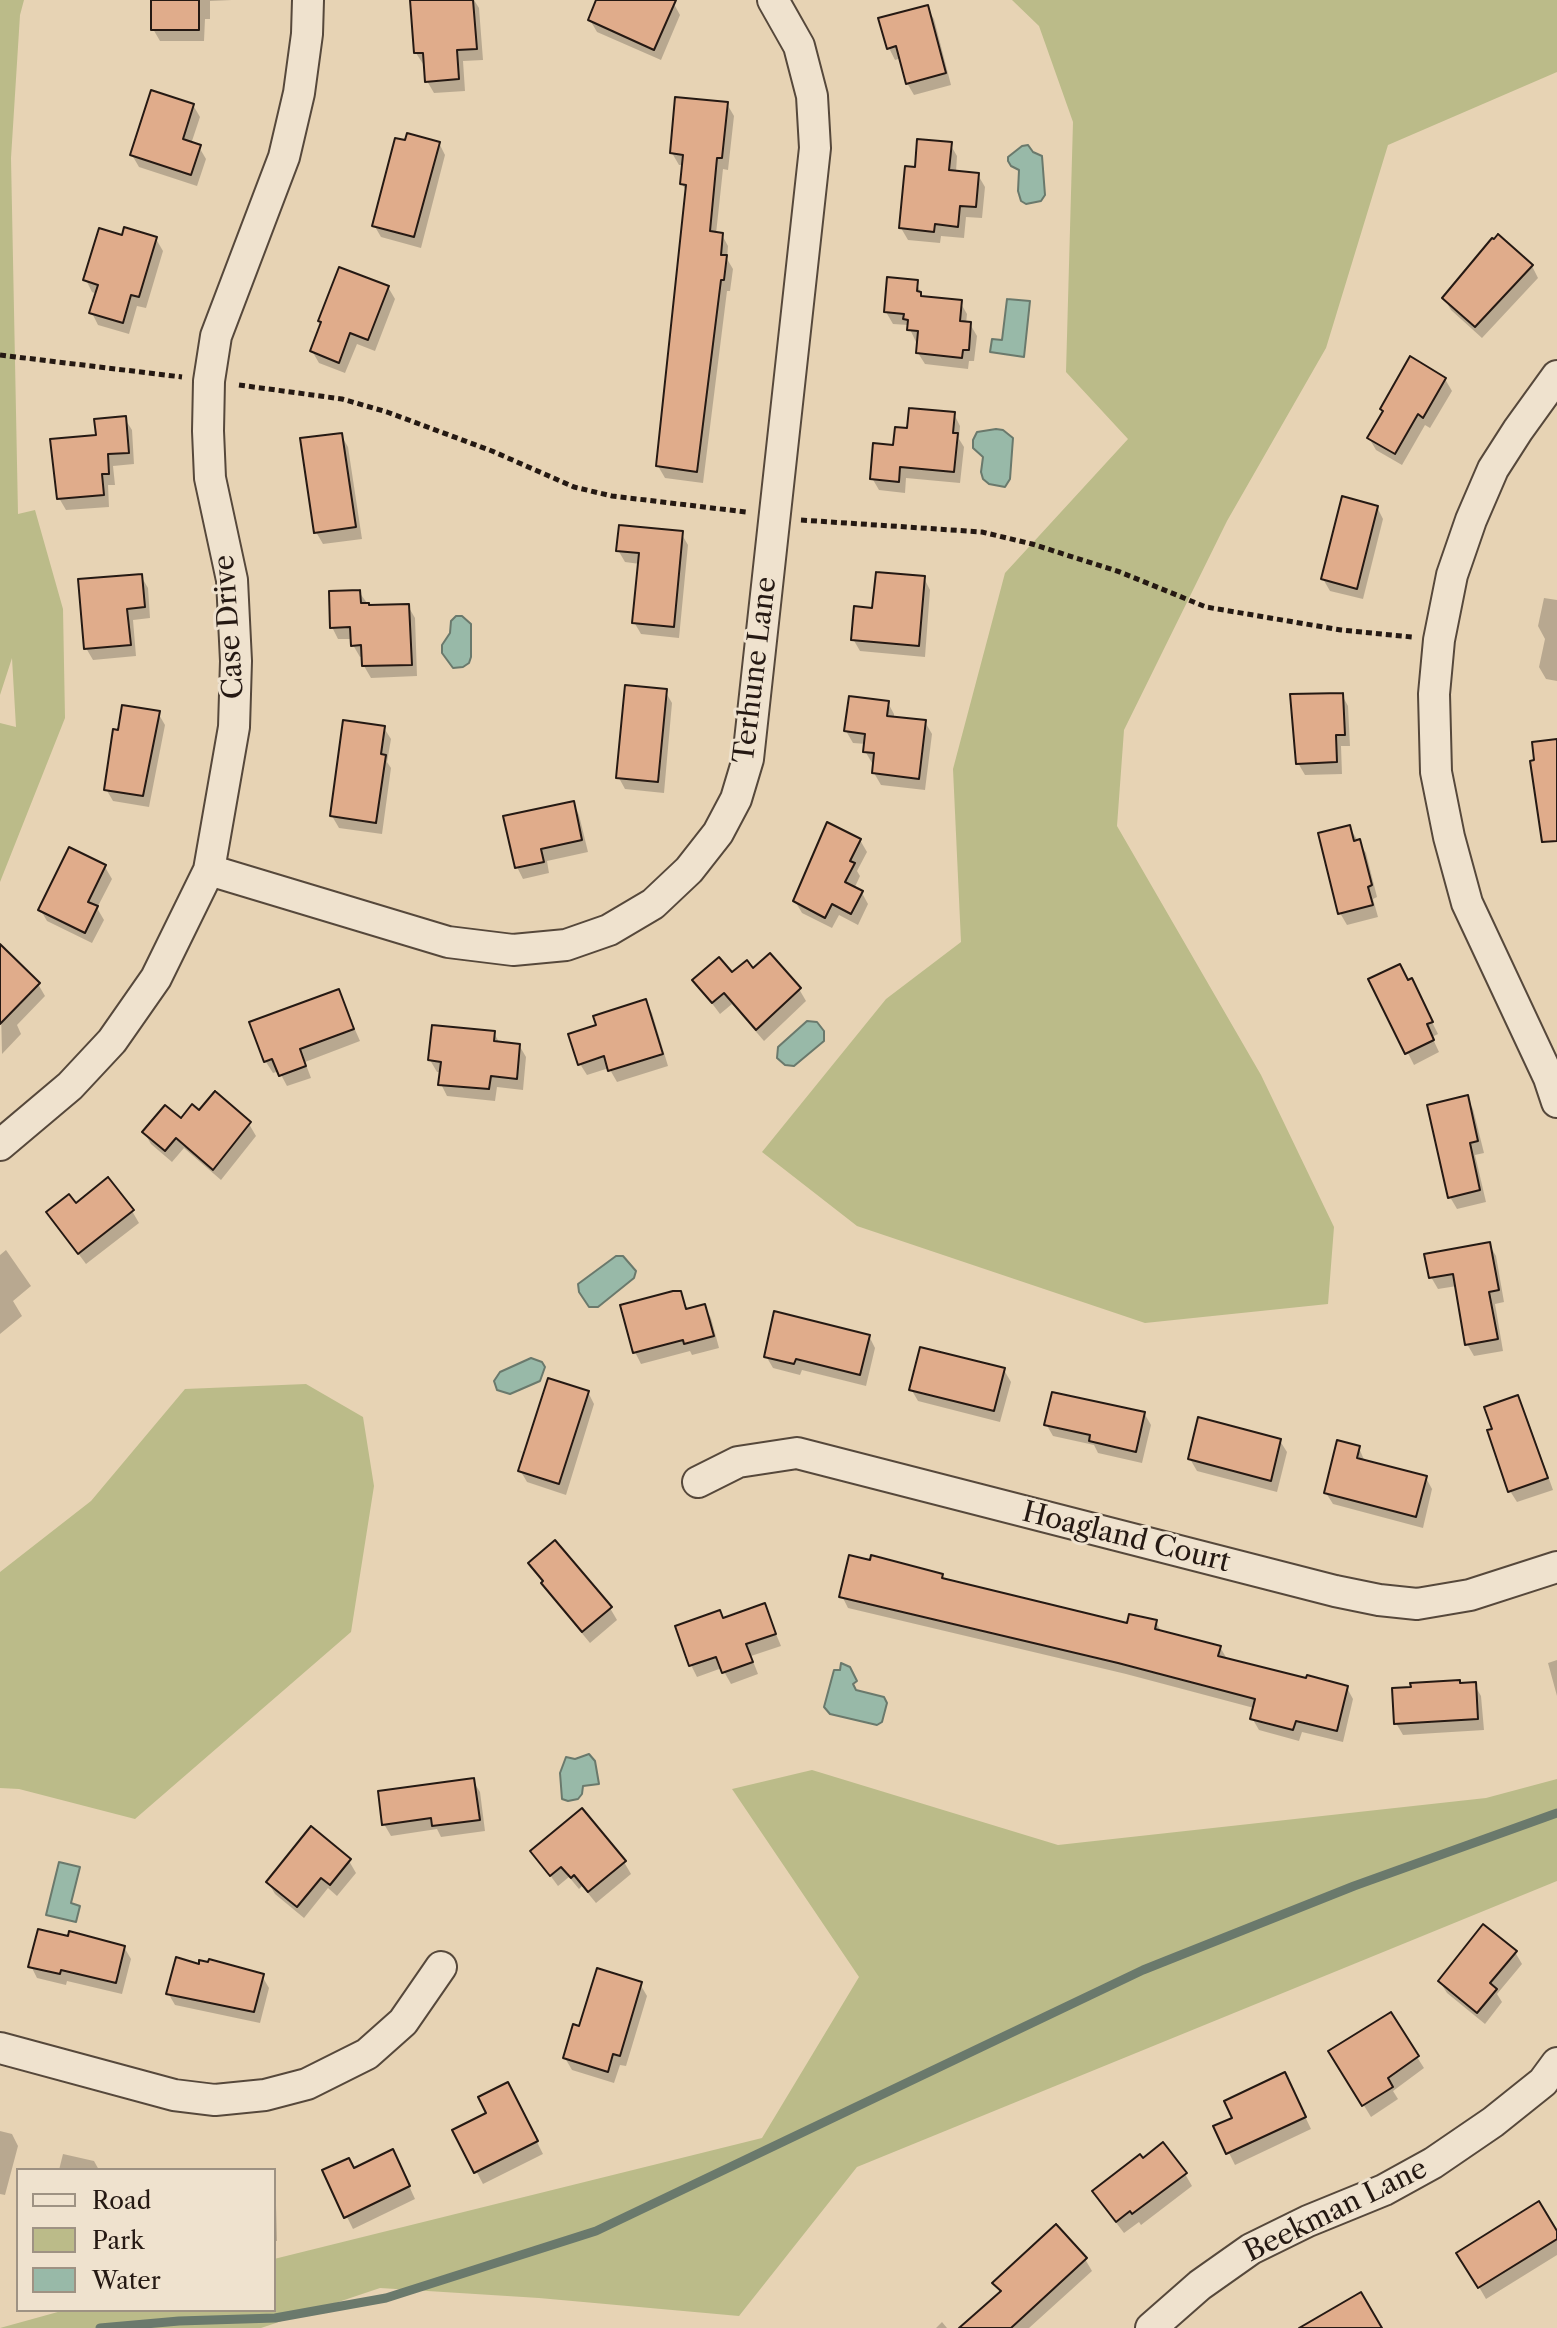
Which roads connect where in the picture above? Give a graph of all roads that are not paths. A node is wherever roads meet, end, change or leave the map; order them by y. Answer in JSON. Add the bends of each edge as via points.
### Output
{"nodes":[{"id":1,"x":308,"y":0,"type":"edge"},
{"id":2,"x":773,"y":0,"type":"edge"},
{"id":3,"x":1557,"y":376,"type":"edge"},
{"id":4,"x":209,"y":870,"type":"junction"},
{"id":5,"x":1557,"y":1102,"type":"edge"},
{"id":6,"x":0,"y":1145,"type":"edge"},
{"id":7,"x":698,"y":1482,"type":"dead end"},
{"id":8,"x":1557,"y":1567,"type":"edge"},
{"id":9,"x":441,"y":1967,"type":"dead end"},
{"id":10,"x":0,"y":2048,"type":"edge"},
{"id":11,"x":1552,"y":2081,"type":"edge"},
{"id":12,"x":1151,"y":2328,"type":"edge"}],
"edges":[{"from":1,"to":4,"type":"street","name":"Case Drive","via":[[299,93],[284,157],[216,336],[209,381],[210,478],[232,580],[236,661],[234,727]]},
{"from":2,"to":4,"type":"street","name":"Terhune Lane","via":[[799,46],[812,96],[815,148],[748,759],[718,833],[653,904],[609,930],[566,945],[513,950],[448,942]]},
{"from":3,"to":5,"type":"street","via":[[1493,469],[1482,494],[1452,575],[1434,694],[1436,772],[1467,903]]},
{"from":4,"to":6,"type":"street","name":"Case Drive","via":[[156,978],[112,1041],[70,1086]]},
{"from":7,"to":8,"type":"street","name":"Hoagland Court","via":[[738,1462],[797,1453],[1335,1591],[1417,1604],[1470,1595]]},
{"from":9,"to":10,"type":"street","via":[[403,2022],[367,2054],[307,2084],[265,2095],[215,2100],[174,2095]]},
{"from":11,"to":12,"type":"street","name":"Beekman Lane","via":[[1433,2163],[1251,2249]]}]}
